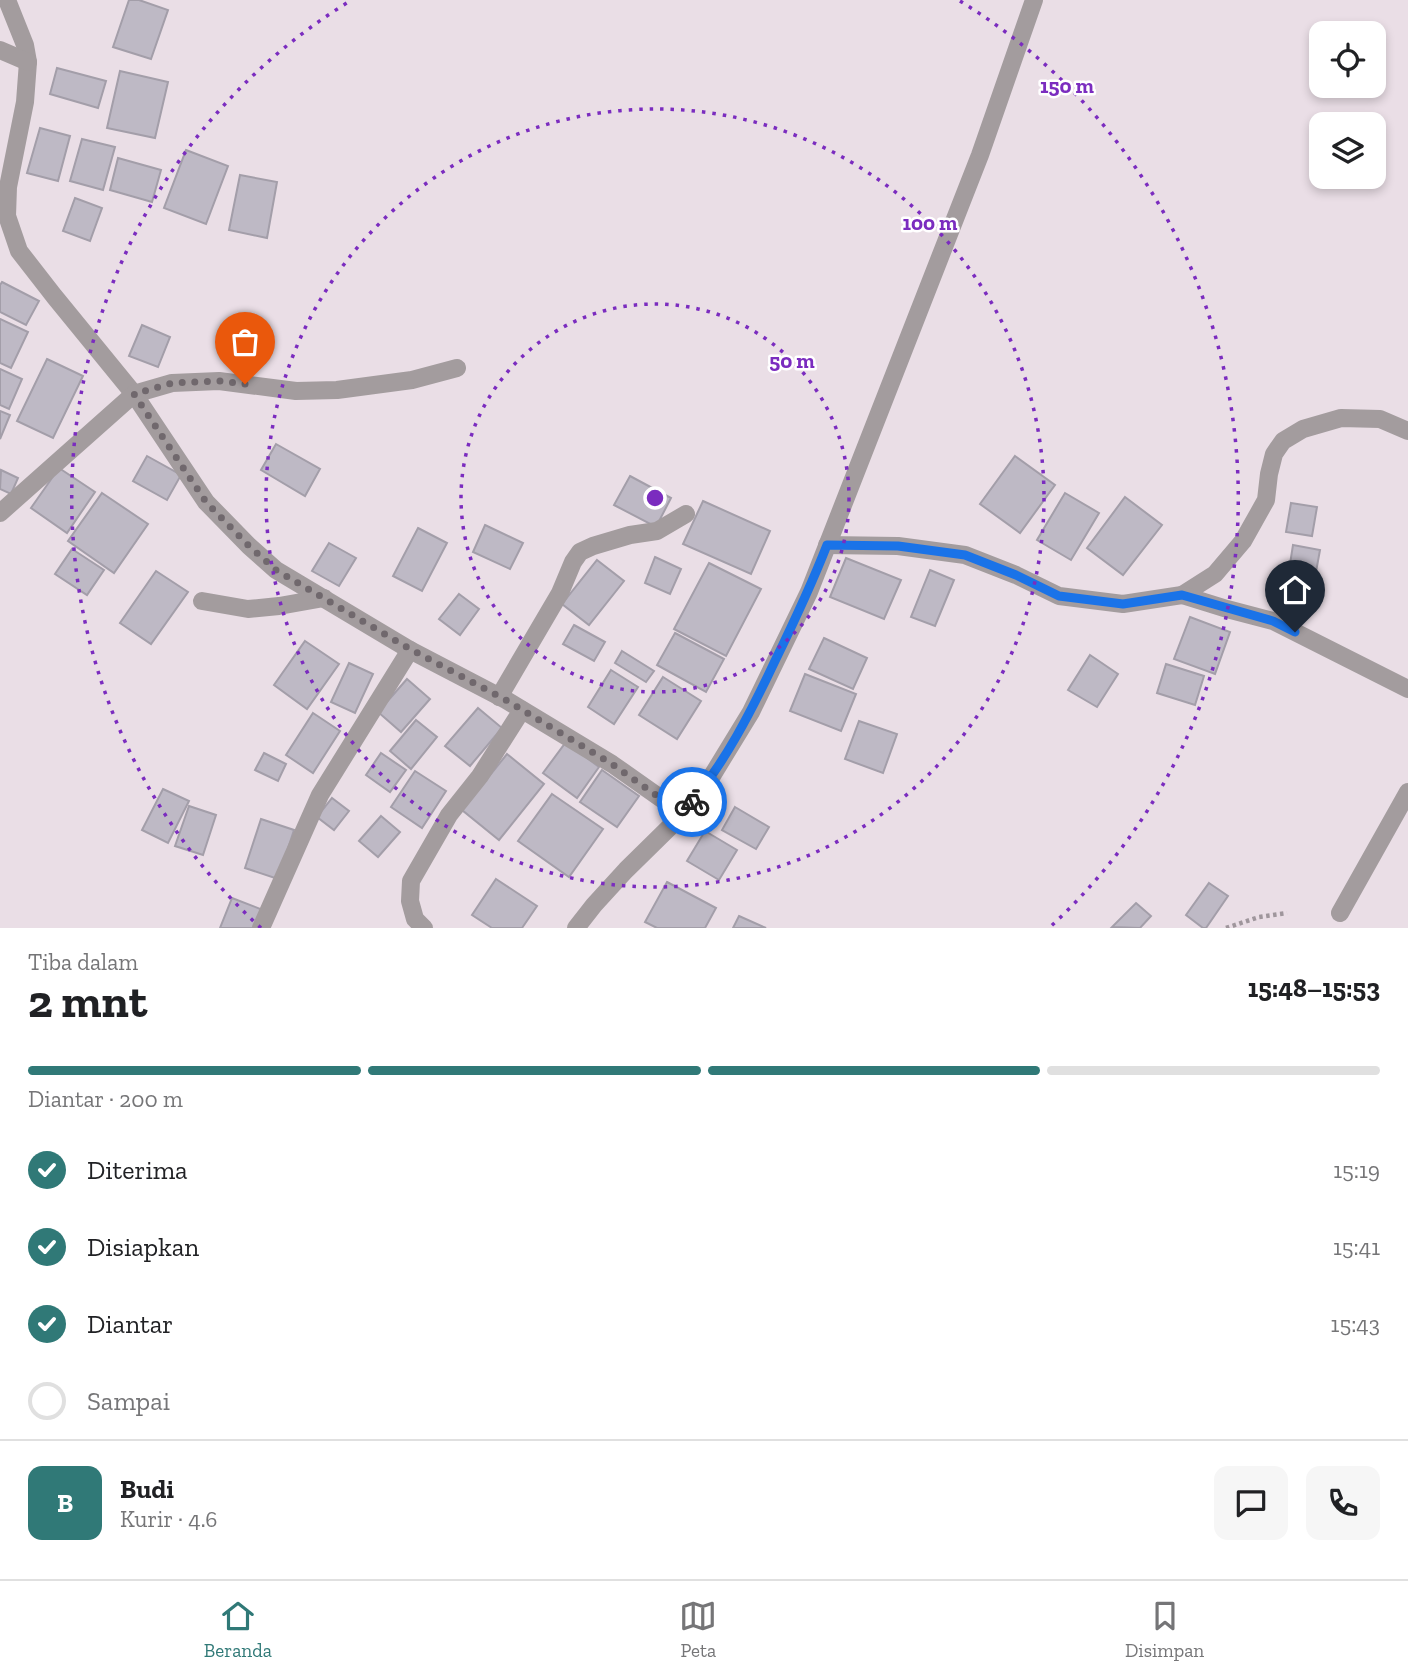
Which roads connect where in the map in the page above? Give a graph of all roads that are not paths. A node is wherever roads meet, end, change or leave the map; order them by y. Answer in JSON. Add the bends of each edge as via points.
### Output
{"nodes":[{"id":1,"x":7,"y":0,"type":"edge"},
{"id":2,"x":1034,"y":0,"type":"edge"},
{"id":3,"x":0,"y":50,"type":"edge"},
{"id":4,"x":28,"y":62,"type":"junction"},
{"id":5,"x":457,"y":368,"type":"dead end"},
{"id":6,"x":134,"y":394,"type":"junction"},
{"id":7,"x":1408,"y":431,"type":"edge"},
{"id":8,"x":0,"y":513,"type":"edge"},
{"id":9,"x":686,"y":514,"type":"dead end"},
{"id":10,"x":827,"y":545,"type":"junction"},
{"id":11,"x":1182,"y":595,"type":"junction"},
{"id":12,"x":324,"y":598,"type":"junction"},
{"id":13,"x":202,"y":601,"type":"dead end"},
{"id":14,"x":410,"y":649,"type":"junction"},
{"id":15,"x":1408,"y":689,"type":"edge"},
{"id":16,"x":499,"y":696,"type":"junction"},
{"id":17,"x":522,"y":710,"type":"junction"},
{"id":18,"x":1408,"y":792,"type":"edge"},
{"id":19,"x":683,"y":814,"type":"junction"},
{"id":20,"x":1340,"y":913,"type":"dead end"},
{"id":21,"x":261,"y":928,"type":"edge"},
{"id":22,"x":425,"y":928,"type":"edge"},
{"id":23,"x":576,"y":928,"type":"edge"}],
"edges":[{"from":1,"to":4,"type":"street"},
{"from":2,"to":10,"type":"street","via":[[980,155]]},
{"from":3,"to":4,"type":"street"},
{"from":4,"to":6,"type":"street","via":[[7,216],[19,251]]},
{"from":5,"to":6,"type":"street","via":[[412,380],[337,390],[296,391],[219,381],[172,383]]},
{"from":6,"to":8,"type":"street"},
{"from":6,"to":12,"type":"street","via":[[206,502],[276,570]]},
{"from":7,"to":11,"type":"street","via":[[1380,419],[1341,418],[1303,429],[1283,441],[1274,454],[1266,500],[1243,541],[1215,574]]},
{"from":9,"to":16,"type":"street","via":[[657,531],[580,552]]},
{"from":10,"to":11,"type":"street","via":[[898,546],[965,555],[1059,596],[1123,604]]},
{"from":10,"to":19,"type":"street","via":[[751,712]]},
{"from":11,"to":15,"type":"street","via":[[1273,621]]},
{"from":12,"to":13,"type":"street","via":[[248,609]]},
{"from":12,"to":14,"type":"street"},
{"from":14,"to":16,"type":"street"},
{"from":14,"to":21,"type":"street","via":[[320,795]]},
{"from":16,"to":17,"type":"street"},
{"from":17,"to":19,"type":"street"},
{"from":17,"to":22,"type":"street","via":[[449,815],[411,881],[415,919]]},
{"from":18,"to":20,"type":"street"},
{"from":19,"to":23,"type":"street"}]}
